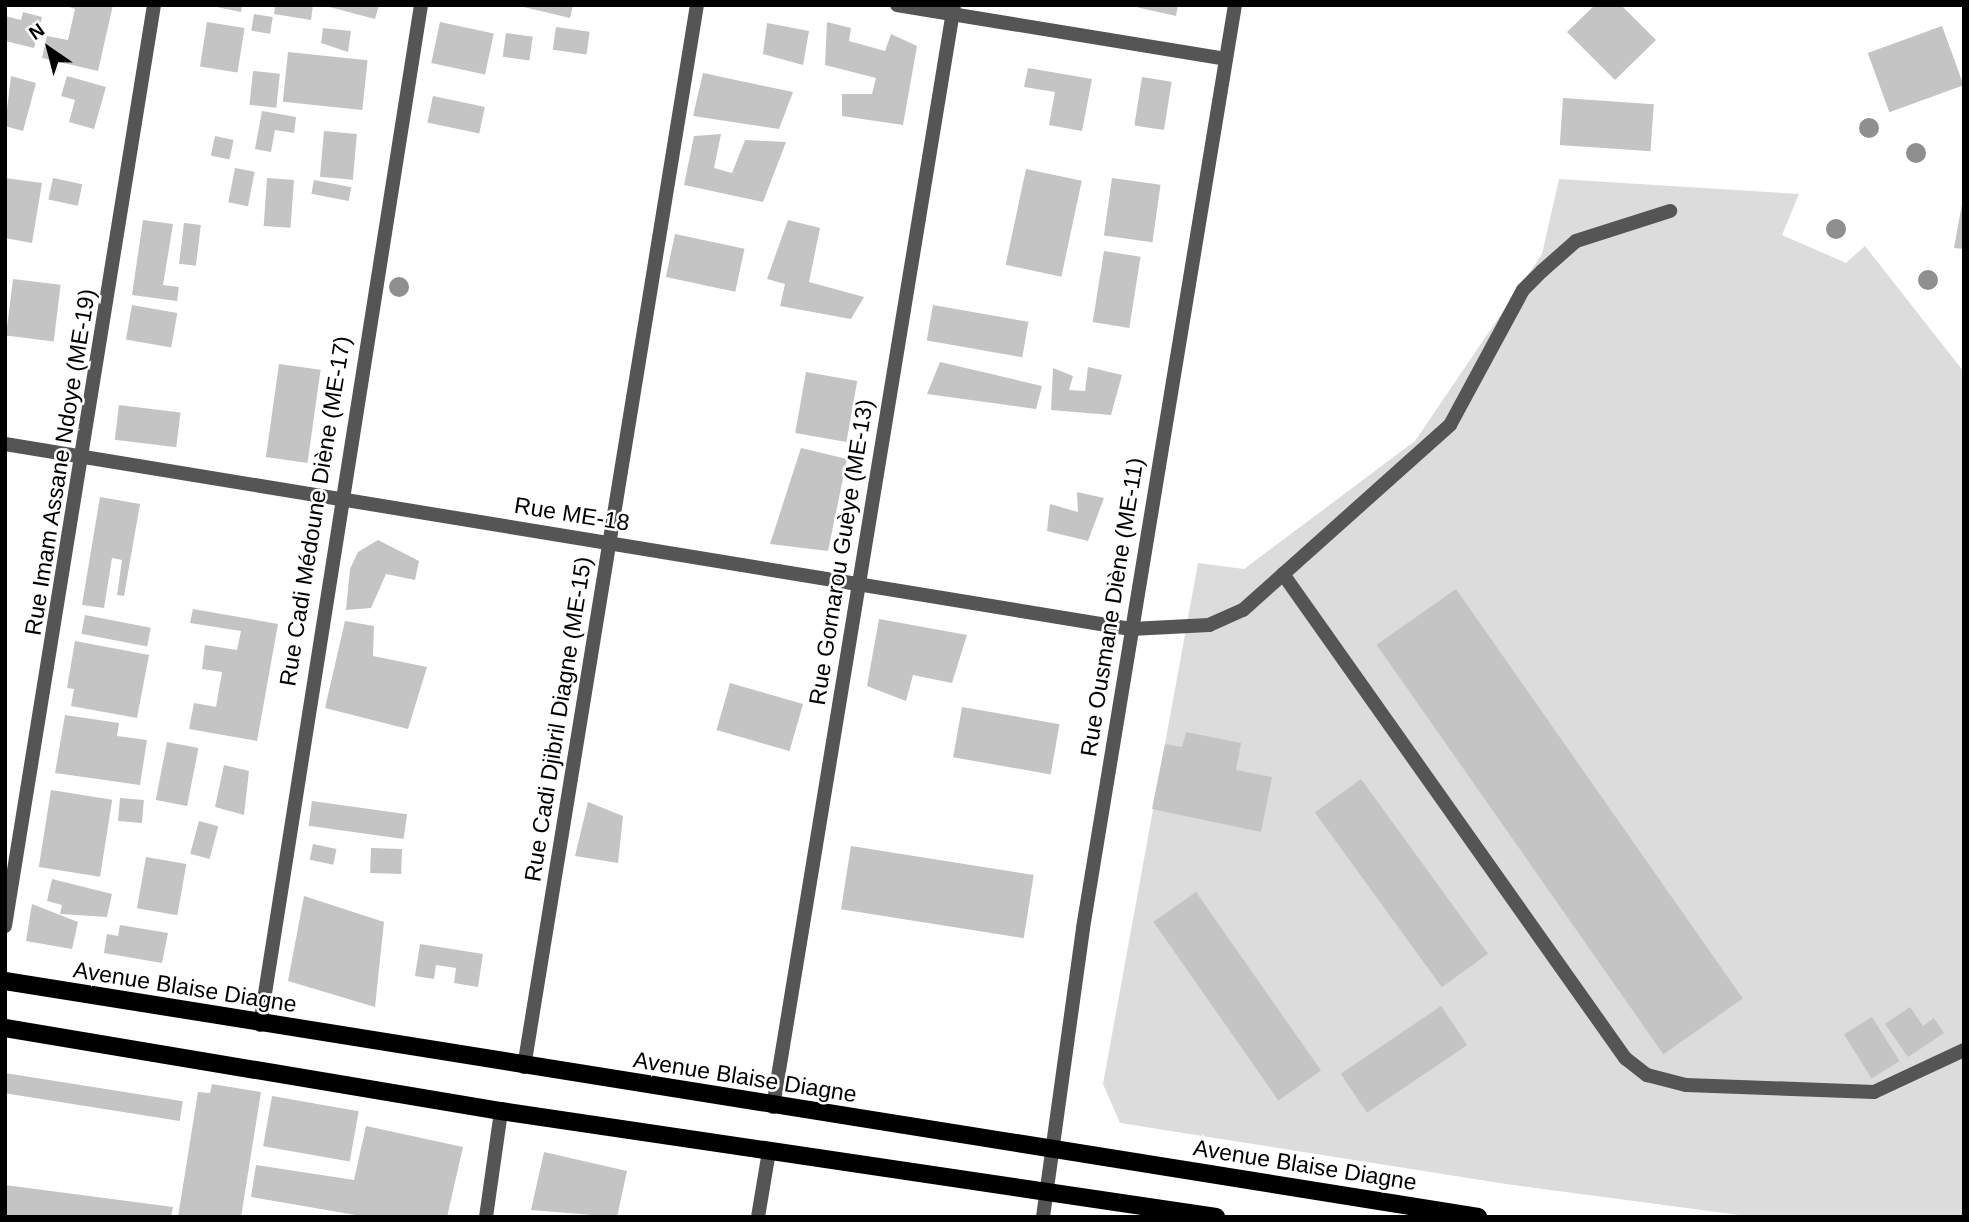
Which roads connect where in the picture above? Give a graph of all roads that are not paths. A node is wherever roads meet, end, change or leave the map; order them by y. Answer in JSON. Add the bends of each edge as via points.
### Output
{"nodes":[{"id":1,"x":154,"y":5,"type":"edge"},
{"id":2,"x":422,"y":5,"type":"edge"},
{"id":3,"x":697,"y":5,"type":"edge"},
{"id":4,"x":897,"y":5,"type":"edge"},
{"id":5,"x":1235,"y":5,"type":"edge"},
{"id":6,"x":954,"y":10,"type":"edge"},
{"id":7,"x":1226,"y":59,"type":"junction"},
{"id":8,"x":1671,"y":211,"type":"dead end"},
{"id":9,"x":5,"y":444,"type":"edge"},
{"id":10,"x":86,"y":457,"type":"junction"},
{"id":11,"x":339,"y":499,"type":"junction"},
{"id":12,"x":610,"y":543,"type":"junction"},
{"id":13,"x":1283,"y":574,"type":"junction"},
{"id":14,"x":859,"y":584,"type":"junction"},
{"id":15,"x":1131,"y":629,"type":"junction"},
{"id":16,"x":5,"y":926,"type":"edge"},
{"id":17,"x":5,"y":981,"type":"edge"},
{"id":18,"x":260,"y":1025,"type":"junction"},
{"id":19,"x":5,"y":1028,"type":"edge"},
{"id":20,"x":1964,"y":1050,"type":"edge"},
{"id":21,"x":524,"y":1067,"type":"junction"},
{"id":22,"x":773,"y":1107,"type":"junction"},
{"id":23,"x":501,"y":1111,"type":"junction"},
{"id":24,"x":769,"y":1151,"type":"junction"},
{"id":25,"x":1054,"y":1151,"type":"junction"},
{"id":26,"x":1047,"y":1192,"type":"junction"},
{"id":27,"x":486,"y":1217,"type":"edge"},
{"id":28,"x":758,"y":1217,"type":"edge"},
{"id":29,"x":1043,"y":1217,"type":"edge"},
{"id":30,"x":1216,"y":1217,"type":"edge"},
{"id":31,"x":1478,"y":1217,"type":"edge"}],
"edges":[{"from":1,"to":10,"type":"street","name":"Rue Imam Assane Ndoye (ME-19)"},
{"from":2,"to":11,"type":"street","name":"Rue Cadi Médoune Diène (ME-17)"},
{"from":3,"to":12,"type":"street","name":"Rue Cadi Djibril Diagne (ME-15)"},
{"from":4,"to":6,"type":"street"},
{"from":5,"to":7,"type":"street","name":"Rue Ousmane Diène (ME-11)"},
{"from":6,"to":7,"type":"street"},
{"from":6,"to":14,"type":"street","name":"Rue Gornarou Guèye (ME-13)"},
{"from":7,"to":15,"type":"street","name":"Rue Ousmane Diène (ME-11)"},
{"from":8,"to":13,"type":"street","name":"Rue ME-18","via":[[1576,242],[1542,271],[1502,325],[1450,425]]},
{"from":9,"to":10,"type":"street","name":"Rue ME-18"},
{"from":10,"to":11,"type":"street","name":"Rue ME-18"},
{"from":10,"to":16,"type":"street","name":"Rue Imam Assane Ndoye (ME-19)"},
{"from":11,"to":12,"type":"street","name":"Rue ME-18"},
{"from":11,"to":18,"type":"street","name":"Rue Cadi Médoune Diène (ME-17)"},
{"from":12,"to":14,"type":"street","name":"Rue ME-18"},
{"from":12,"to":21,"type":"street","name":"Rue Cadi Djibril Diagne (ME-15)"},
{"from":13,"to":15,"type":"street","name":"Rue ME-18","via":[[1243,610],[1209,625]]},
{"from":13,"to":20,"type":"street","via":[[1625,1058],[1647,1075],[1686,1085],[1874,1092]]},
{"from":14,"to":15,"type":"street","name":"Rue ME-18"},
{"from":14,"to":22,"type":"street","name":"Rue Gornarou Guèye (ME-13)"},
{"from":15,"to":25,"type":"street","name":"Rue Ousmane Diène (ME-11)"},
{"from":17,"to":18,"type":"main road","name":"Avenue Blaise Diagne"},
{"from":18,"to":21,"type":"main road","name":"Avenue Blaise Diagne"},
{"from":19,"to":23,"type":"main road"},
{"from":21,"to":22,"type":"main road","name":"Avenue Blaise Diagne"},
{"from":22,"to":25,"type":"main road","name":"Avenue Blaise Diagne"},
{"from":23,"to":24,"type":"main road"},
{"from":23,"to":27,"type":"street"},
{"from":24,"to":26,"type":"main road"},
{"from":24,"to":28,"type":"street"},
{"from":25,"to":26,"type":"street","name":"Rue Ousmane Diène (ME-11)"},
{"from":25,"to":31,"type":"main road","name":"Avenue Blaise Diagne"},
{"from":26,"to":29,"type":"street","name":"Rue Ousmane Diène (ME-11)"},
{"from":26,"to":30,"type":"main road"}]}
